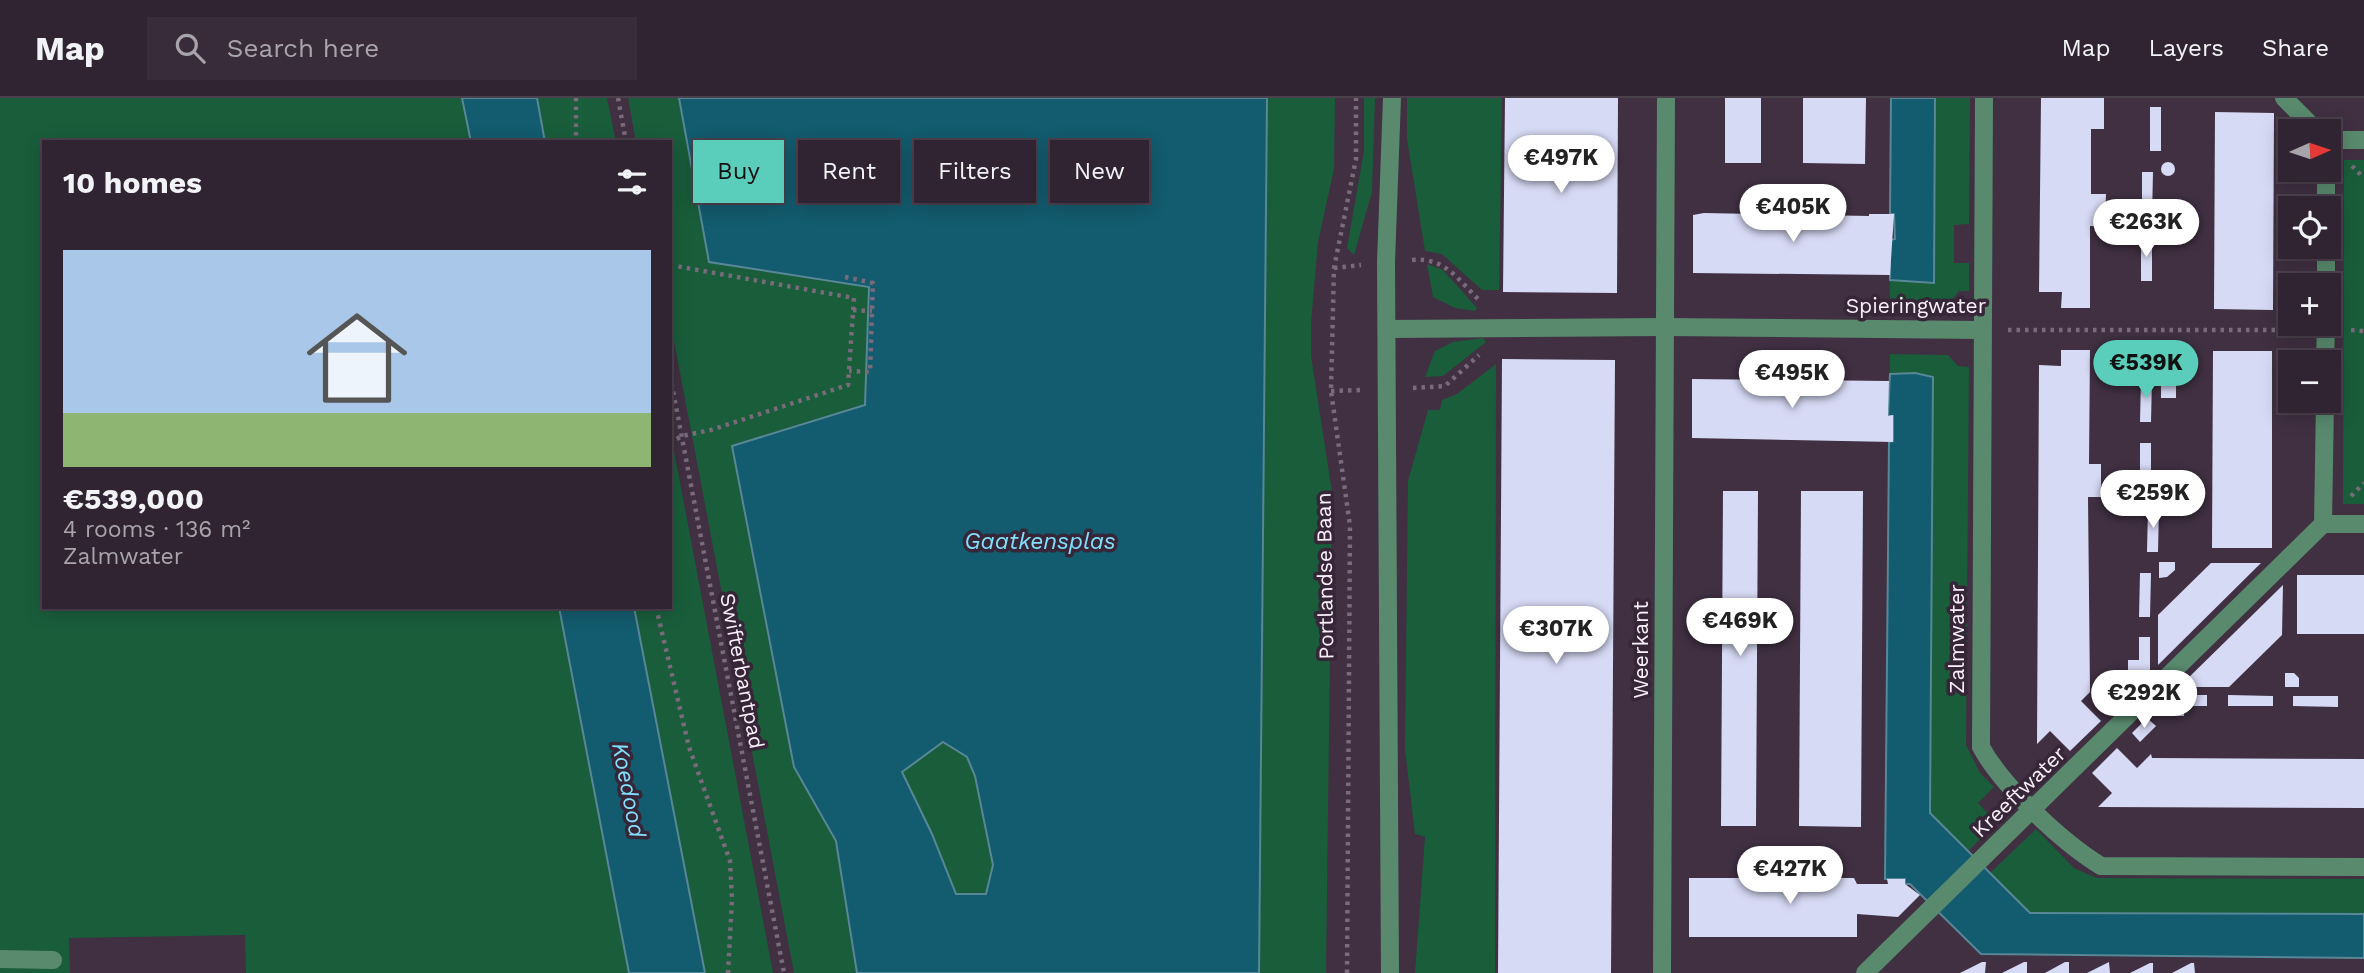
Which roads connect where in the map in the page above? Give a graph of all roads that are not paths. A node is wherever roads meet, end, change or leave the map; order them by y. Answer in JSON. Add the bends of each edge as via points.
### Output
{"nodes":[{"id":1,"x":1392,"y":98,"type":"edge"},
{"id":2,"x":1666,"y":98,"type":"edge"},
{"id":3,"x":1984,"y":98,"type":"edge"},
{"id":4,"x":2284,"y":98,"type":"edge"},
{"id":5,"x":2305,"y":119,"type":"edge"},
{"id":6,"x":2342,"y":140,"type":"edge"},
{"id":7,"x":2364,"y":140,"type":"edge"},
{"id":8,"x":1664,"y":327,"type":"junction"},
{"id":9,"x":1387,"y":329,"type":"junction"},
{"id":10,"x":1982,"y":330,"type":"junction"},
{"id":11,"x":2325,"y":413,"type":"edge"},
{"id":12,"x":2323,"y":524,"type":"junction"},
{"id":13,"x":2364,"y":524,"type":"edge"},
{"id":14,"x":2034,"y":809,"type":"junction"},
{"id":15,"x":2364,"y":867,"type":"edge"},
{"id":16,"x":0,"y":959,"type":"edge"},
{"id":17,"x":54,"y":960,"type":"dead end"},
{"id":18,"x":1390,"y":973,"type":"edge"},
{"id":19,"x":1662,"y":973,"type":"edge"},
{"id":20,"x":1866,"y":973,"type":"edge"}],
"edges":[{"from":1,"to":9,"type":"street"},
{"from":2,"to":8,"type":"street","name":"Weerkant"},
{"from":3,"to":10,"type":"street","name":"Zalmwater"},
{"from":4,"to":5,"type":"street"},
{"from":6,"to":7,"type":"street"},
{"from":8,"to":9,"type":"street","name":"Spieringwater"},
{"from":8,"to":10,"type":"street","name":"Spieringwater"},
{"from":8,"to":19,"type":"street","name":"Weerkant"},
{"from":9,"to":18,"type":"street"},
{"from":10,"to":14,"type":"street","name":"Zalmwater","via":[[1981,747],[1993,769]]},
{"from":11,"to":12,"type":"street"},
{"from":12,"to":13,"type":"street"},
{"from":12,"to":14,"type":"street","name":"Kreeftwater"},
{"from":14,"to":15,"type":"street","name":"Zalmwater","via":[[2079,852],[2101,866]]},
{"from":14,"to":20,"type":"street","name":"Kreeftwater"},
{"from":16,"to":17,"type":"street"}]}
